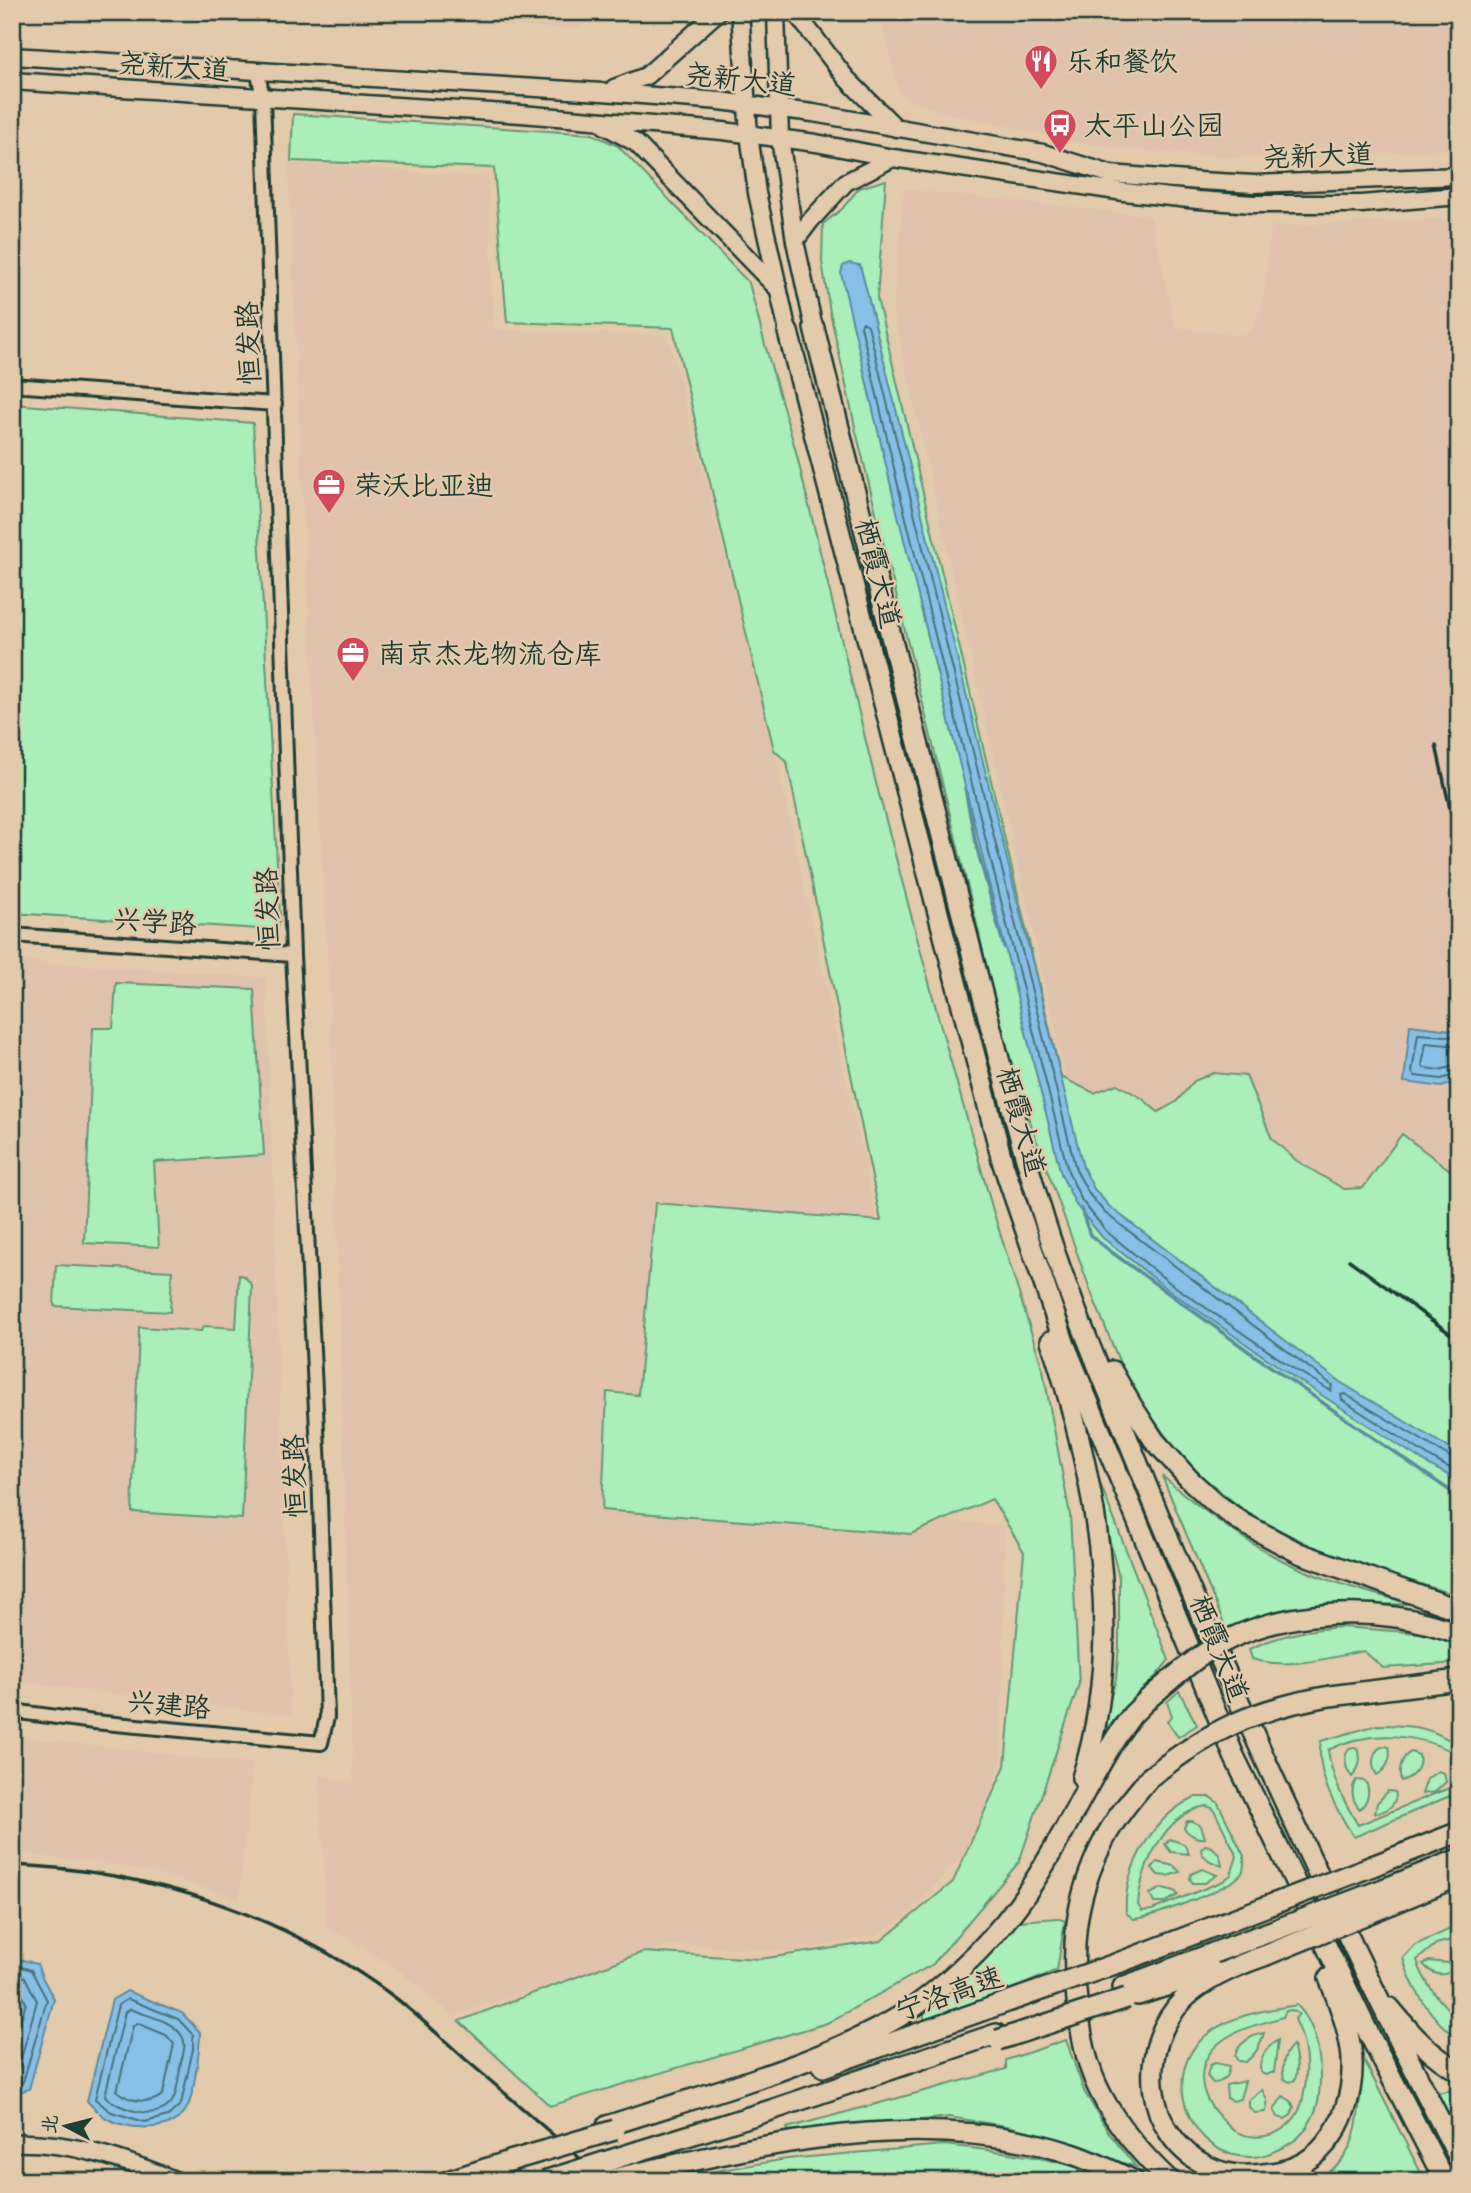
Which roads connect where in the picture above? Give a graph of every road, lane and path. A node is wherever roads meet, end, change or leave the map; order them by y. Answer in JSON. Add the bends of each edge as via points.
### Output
{"nodes":[{"id":1,"x":718,"y":12,"type":"edge"},
{"id":2,"x":740,"y":12,"type":"edge"},
{"id":3,"x":776,"y":12,"type":"edge"},
{"id":4,"x":795,"y":12,"type":"edge"},
{"id":5,"x":12,"y":56,"type":"edge"},
{"id":6,"x":258,"y":73,"type":"junction"},
{"id":7,"x":12,"y":81,"type":"edge"},
{"id":8,"x":602,"y":92,"type":"junction"},
{"id":9,"x":263,"y":99,"type":"junction"},
{"id":10,"x":747,"y":104,"type":"junction"},
{"id":11,"x":778,"y":108,"type":"junction"},
{"id":12,"x":599,"y":122,"type":"junction"},
{"id":13,"x":896,"y":128,"type":"junction"},
{"id":14,"x":749,"y":134,"type":"junction"},
{"id":15,"x":780,"y":138,"type":"junction"},
{"id":16,"x":893,"y":158,"type":"junction"},
{"id":17,"x":1459,"y":176,"type":"edge"},
{"id":18,"x":1459,"y":196,"type":"edge"},
{"id":19,"x":795,"y":241,"type":"junction"},
{"id":20,"x":776,"y":287,"type":"junction"},
{"id":21,"x":814,"y":328,"type":"joint"},
{"id":22,"x":788,"y":332,"type":"joint"},
{"id":23,"x":12,"y":385,"type":"edge"},
{"id":24,"x":275,"y":404,"type":"junction"},
{"id":25,"x":12,"y":935,"type":"edge"},
{"id":26,"x":293,"y":955,"type":"junction"},
{"id":27,"x":1004,"y":1078,"type":"junction"},
{"id":28,"x":1003,"y":1164,"type":"junction"},
{"id":29,"x":1459,"y":1610,"type":"edge"},
{"id":30,"x":1459,"y":1634,"type":"edge"},
{"id":31,"x":1459,"y":1680,"type":"edge"},
{"id":32,"x":1235,"y":1695,"type":"junction"},
{"id":33,"x":12,"y":1711,"type":"edge"},
{"id":34,"x":321,"y":1743,"type":"joint"},
{"id":35,"x":1234,"y":1756,"type":"junction"},
{"id":36,"x":1459,"y":1832,"type":"edge"},
{"id":37,"x":1059,"y":1837,"type":"junction"},
{"id":38,"x":1459,"y":1859,"type":"edge"},
{"id":39,"x":1459,"y":1876,"type":"edge"},
{"id":40,"x":1459,"y":1884,"type":"edge"},
{"id":41,"x":1389,"y":1896,"type":"junction"},
{"id":42,"x":1257,"y":1951,"type":"junction"},
{"id":43,"x":1459,"y":2071,"type":"edge"},
{"id":44,"x":611,"y":2128,"type":"junction"},
{"id":45,"x":12,"y":2143,"type":"edge"},
{"id":46,"x":1459,"y":2158,"type":"edge"},
{"id":47,"x":177,"y":2181,"type":"edge"},
{"id":48,"x":446,"y":2181,"type":"edge"},
{"id":49,"x":544,"y":2181,"type":"edge"},
{"id":50,"x":605,"y":2181,"type":"edge"},
{"id":51,"x":1134,"y":2181,"type":"edge"},
{"id":52,"x":1170,"y":2181,"type":"edge"},
{"id":53,"x":1445,"y":2181,"type":"edge"}],
"edges":[{"from":1,"to":8,"type":"main road","via":[[646,76]]},
{"from":2,"to":10,"type":"main road","name":"栖霞大道"},
{"from":3,"to":11,"type":"main road","name":"栖霞大道"},
{"from":4,"to":13,"type":"main road","via":[[846,78]]},
{"from":5,"to":6,"type":"main road","name":"尧新大道"},
{"from":6,"to":8,"type":"main road","name":"尧新大道"},
{"from":6,"to":9,"type":"street","name":"恒发路"},
{"from":7,"to":9,"type":"main road","name":"尧新大道"},
{"from":8,"to":10,"type":"main road","name":"尧新大道"},
{"from":9,"to":12,"type":"main road","name":"尧新大道"},
{"from":9,"to":24,"type":"street","name":"恒发路"},
{"from":10,"to":11,"type":"main road","name":"尧新大道"},
{"from":10,"to":14,"type":"main road","name":"栖霞大道"},
{"from":11,"to":13,"type":"main road","name":"尧新大道"},
{"from":11,"to":15,"type":"main road","name":"栖霞大道"},
{"from":12,"to":14,"type":"main road","name":"尧新大道"},
{"from":12,"to":20,"type":"main road","via":[[636,143]]},
{"from":13,"to":17,"type":"main road","name":"尧新大道","via":[[1043,153],[1110,174],[1254,184]]},
{"from":14,"to":15,"type":"main road","name":"尧新大道"},
{"from":14,"to":20,"type":"main road","name":"栖霞大道"},
{"from":15,"to":16,"type":"main road","name":"尧新大道"},
{"from":15,"to":19,"type":"main road","name":"栖霞大道"},
{"from":16,"to":18,"type":"main road","name":"尧新大道","via":[[1240,204],[1361,204]]},
{"from":16,"to":19,"type":"main road","via":[[846,181]]},
{"from":19,"to":21,"type":"main road","name":"栖霞大道"},
{"from":20,"to":22,"type":"main road","name":"栖霞大道"},
{"from":21,"to":27,"type":"highway","name":"栖霞大道"},
{"from":22,"to":28,"type":"highway","name":"栖霞大道"},
{"from":23,"to":24,"type":"street"},
{"from":24,"to":26,"type":"street","name":"恒发路"},
{"from":25,"to":26,"type":"street","name":"兴学路"},
{"from":26,"to":34,"type":"street","name":"恒发路","via":[[319,1482],[327,1717]]},
{"from":27,"to":29,"type":"highway","via":[[1116,1380],[1154,1440],[1215,1503],[1270,1539]]},
{"from":27,"to":32,"type":"highway","name":"栖霞大道","via":[[1064,1276]]},
{"from":28,"to":35,"type":"highway","name":"栖霞大道","via":[[1065,1345]]},
{"from":28,"to":37,"type":"highway","via":[[1064,1383],[1087,1483],[1103,1589],[1102,1688],[1090,1754]]},
{"from":30,"to":37,"type":"highway","bridge":true,"via":[[1418,1620],[1338,1614],[1281,1622],[1228,1641],[1203,1654],[1132,1715]]},
{"from":31,"to":52,"type":"highway","bridge":true,"via":[[1330,1696],[1241,1719],[1186,1749],[1150,1777],[1112,1825],[1077,1915],[1074,1975],[1085,2054],[1100,2093],[1135,2146]]},
{"from":32,"to":43,"type":"highway","via":[[1309,1833],[1389,2006],[1415,2038]]},
{"from":32,"to":46,"type":"highway","name":"栖霞大道","via":[[1374,1993]]},
{"from":33,"to":34,"type":"street","name":"兴建路"},
{"from":35,"to":42,"type":"highway","via":[[1270,1858],[1324,1964],[1341,2012],[1352,2065],[1344,2113],[1336,2131],[1313,2157],[1282,2171],[1239,2176],[1195,2159],[1169,2133],[1155,2098],[1153,2063],[1161,2029],[1186,1997]]},
{"from":35,"to":53,"type":"highway","name":"栖霞大道"},
{"from":36,"to":44,"type":"highway","name":"宁洛高速","bridge":true,"via":[[990,2008],[777,2082]]},
{"from":37,"to":44,"type":"highway","via":[[1018,1905],[988,1940],[954,1975],[892,2020],[846,2044]]},
{"from":38,"to":41,"type":"highway","name":"宁洛高速"},
{"from":39,"to":41,"type":"highway"},
{"from":40,"to":41,"type":"highway"},
{"from":41,"to":42,"type":"highway","name":"宁洛高速","bridge":true},
{"from":42,"to":49,"type":"highway","name":"宁洛高速","bridge":true},
{"from":44,"to":48,"type":"highway","name":"宁洛高速","bridge":true},
{"from":45,"to":47,"type":"main road","via":[[68,2145]]},
{"from":50,"to":51,"type":"highway","bridge":true,"via":[[742,2149],[835,2136],[937,2132],[1043,2146]]}]}
